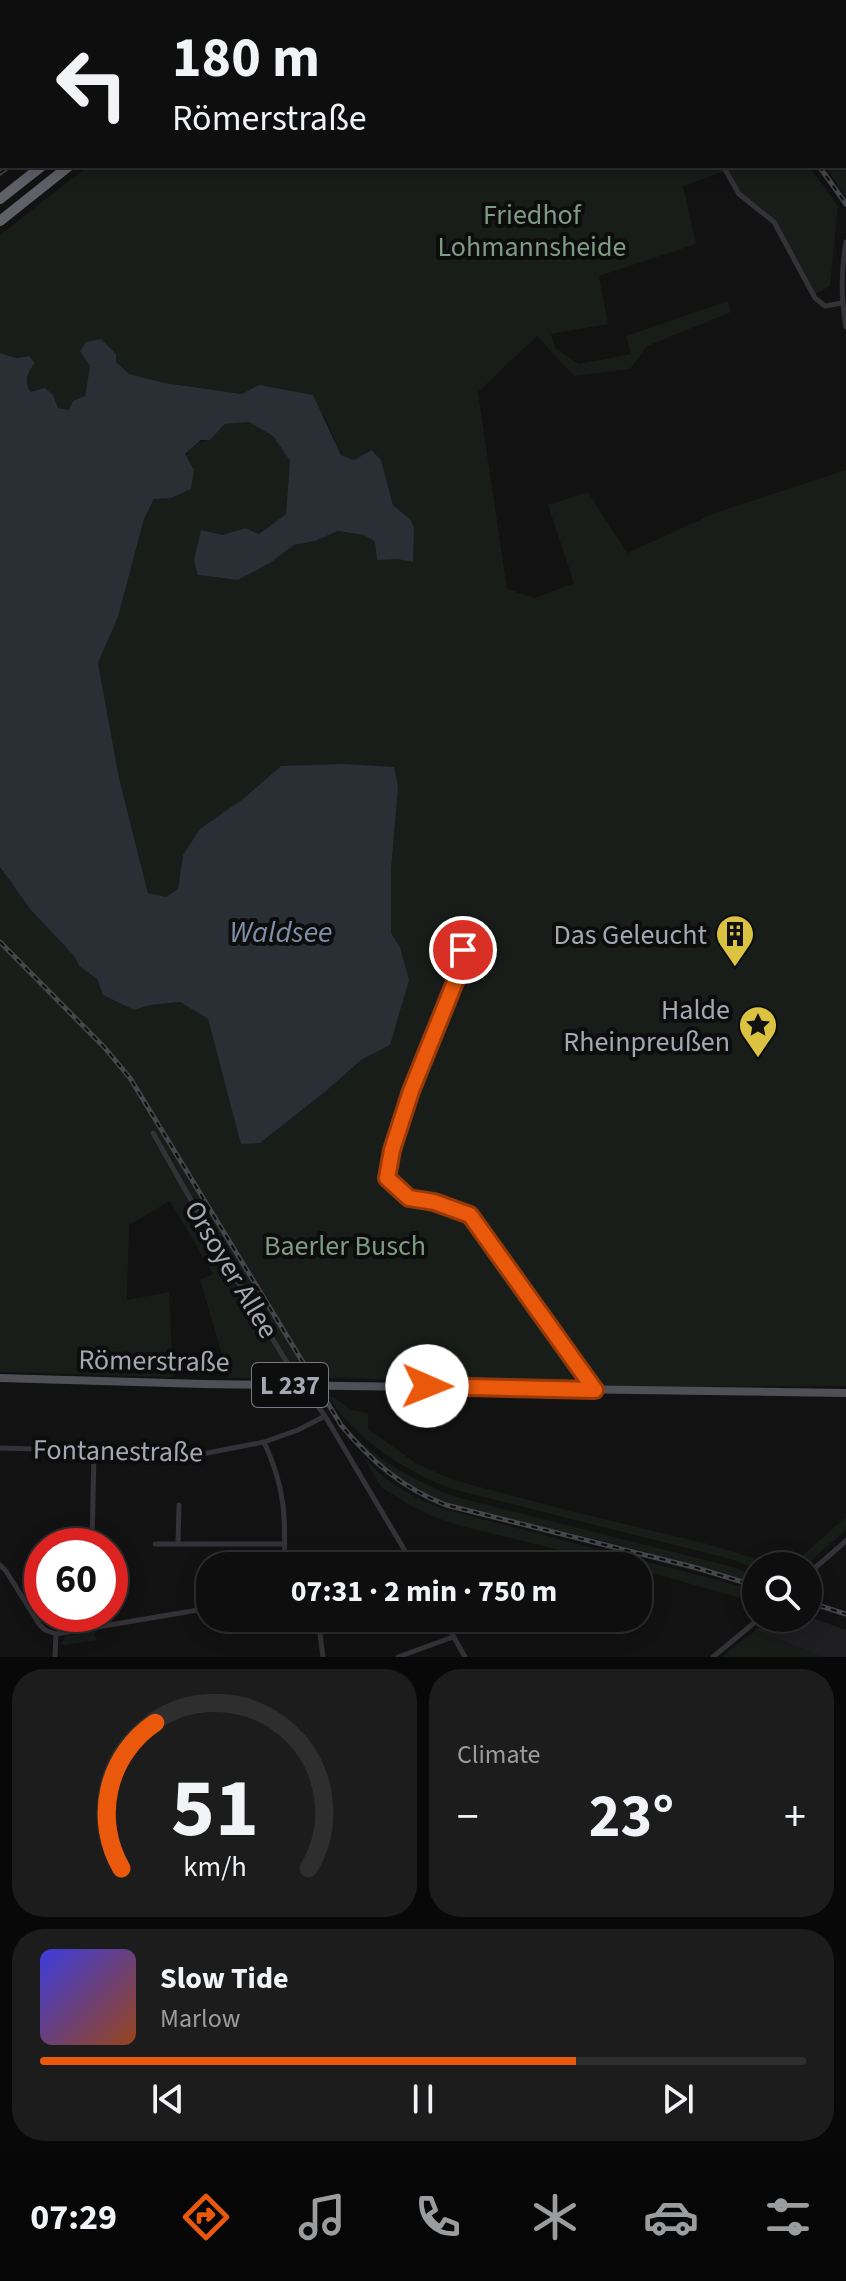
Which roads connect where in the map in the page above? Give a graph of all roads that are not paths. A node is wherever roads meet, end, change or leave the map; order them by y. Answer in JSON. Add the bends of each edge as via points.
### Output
{"nodes":[{"id":1,"x":39,"y":168,"type":"edge"},
{"id":2,"x":66,"y":168,"type":"edge"},
{"id":3,"x":724,"y":168,"type":"edge"},
{"id":4,"x":0,"y":199,"type":"edge"},
{"id":5,"x":0,"y":221,"type":"edge"},
{"id":6,"x":846,"y":242,"type":"edge"},
{"id":7,"x":842,"y":303,"type":"junction"},
{"id":8,"x":846,"y":327,"type":"edge"},
{"id":9,"x":463,"y":950,"type":"dead end"},
{"id":10,"x":153,"y":1133,"type":"dead end"},
{"id":11,"x":0,"y":1378,"type":"edge"},
{"id":12,"x":304,"y":1385,"type":"junction"},
{"id":13,"x":595,"y":1390,"type":"junction"},
{"id":14,"x":846,"y":1393,"type":"edge"},
{"id":15,"x":325,"y":1416,"type":"junction"},
{"id":16,"x":264,"y":1442,"type":"junction"},
{"id":17,"x":0,"y":1448,"type":"edge"},
{"id":18,"x":94,"y":1451,"type":"junction"},
{"id":19,"x":179,"y":1505,"type":"dead end"},
{"id":20,"x":92,"y":1528,"type":"edge"},
{"id":21,"x":846,"y":1541,"type":"edge"},
{"id":22,"x":155,"y":1544,"type":"dead end"},
{"id":23,"x":178,"y":1544,"type":"junction"},
{"id":24,"x":285,"y":1544,"type":"junction"},
{"id":25,"x":285,"y":1552,"type":"edge"},
{"id":26,"x":406,"y":1552,"type":"edge"},
{"id":27,"x":822,"y":1562,"type":"edge"},
{"id":28,"x":0,"y":1565,"type":"edge"},
{"id":29,"x":196,"y":1610,"type":"edge"},
{"id":30,"x":128,"y":1621,"type":"edge"},
{"id":31,"x":66,"y":1632,"type":"edge"},
{"id":32,"x":320,"y":1632,"type":"edge"},
{"id":33,"x":450,"y":1632,"type":"edge"},
{"id":34,"x":743,"y":1632,"type":"edge"},
{"id":35,"x":56,"y":1634,"type":"junction"},
{"id":36,"x":453,"y":1637,"type":"junction"},
{"id":37,"x":55,"y":1657,"type":"edge"},
{"id":38,"x":323,"y":1657,"type":"edge"},
{"id":39,"x":398,"y":1657,"type":"edge"},
{"id":40,"x":465,"y":1657,"type":"edge"},
{"id":41,"x":713,"y":1657,"type":"edge"}],
"edges":[{"from":1,"to":4,"type":"highway"},
{"from":2,"to":5,"type":"highway"},
{"from":3,"to":7,"type":"street","via":[[739,194],[774,222],[815,298],[825,306]]},
{"from":6,"to":7,"type":"street"},
{"from":7,"to":8,"type":"street"},
{"from":9,"to":13,"type":"street","via":[[401,1119],[387,1178],[409,1198],[470,1215]]},
{"from":10,"to":12,"type":"street","name":"Orsoyer Allee"},
{"from":11,"to":12,"type":"main road","name":"Römerstraße","number":"L 237"},
{"from":12,"to":13,"type":"main road","name":"Römerstraße","number":"L 237"},
{"from":12,"to":15,"type":"street","name":"Orsoyer Allee"},
{"from":13,"to":14,"type":"main road","name":"Römerstraße","number":"L 237"},
{"from":15,"to":16,"type":"street","name":"Fontanestraße"},
{"from":15,"to":26,"type":"street","name":"Orsoyer Allee"},
{"from":16,"to":18,"type":"street","name":"Fontanestraße","via":[[202,1454]]},
{"from":16,"to":24,"type":"street","via":[[283,1497]]},
{"from":17,"to":18,"type":"street","name":"Fontanestraße"},
{"from":18,"to":20,"type":"street"},
{"from":19,"to":23,"type":"street"},
{"from":21,"to":27,"type":"street"},
{"from":22,"to":23,"type":"street"},
{"from":23,"to":24,"type":"street"},
{"from":24,"to":25,"type":"street"},
{"from":28,"to":35,"type":"street","via":[[39,1624]]},
{"from":29,"to":30,"type":"street"},
{"from":31,"to":35,"type":"street"},
{"from":32,"to":38,"type":"street"},
{"from":33,"to":36,"type":"street"},
{"from":34,"to":41,"type":"street"},
{"from":35,"to":37,"type":"street"},
{"from":36,"to":39,"type":"street"},
{"from":36,"to":40,"type":"street"}]}
